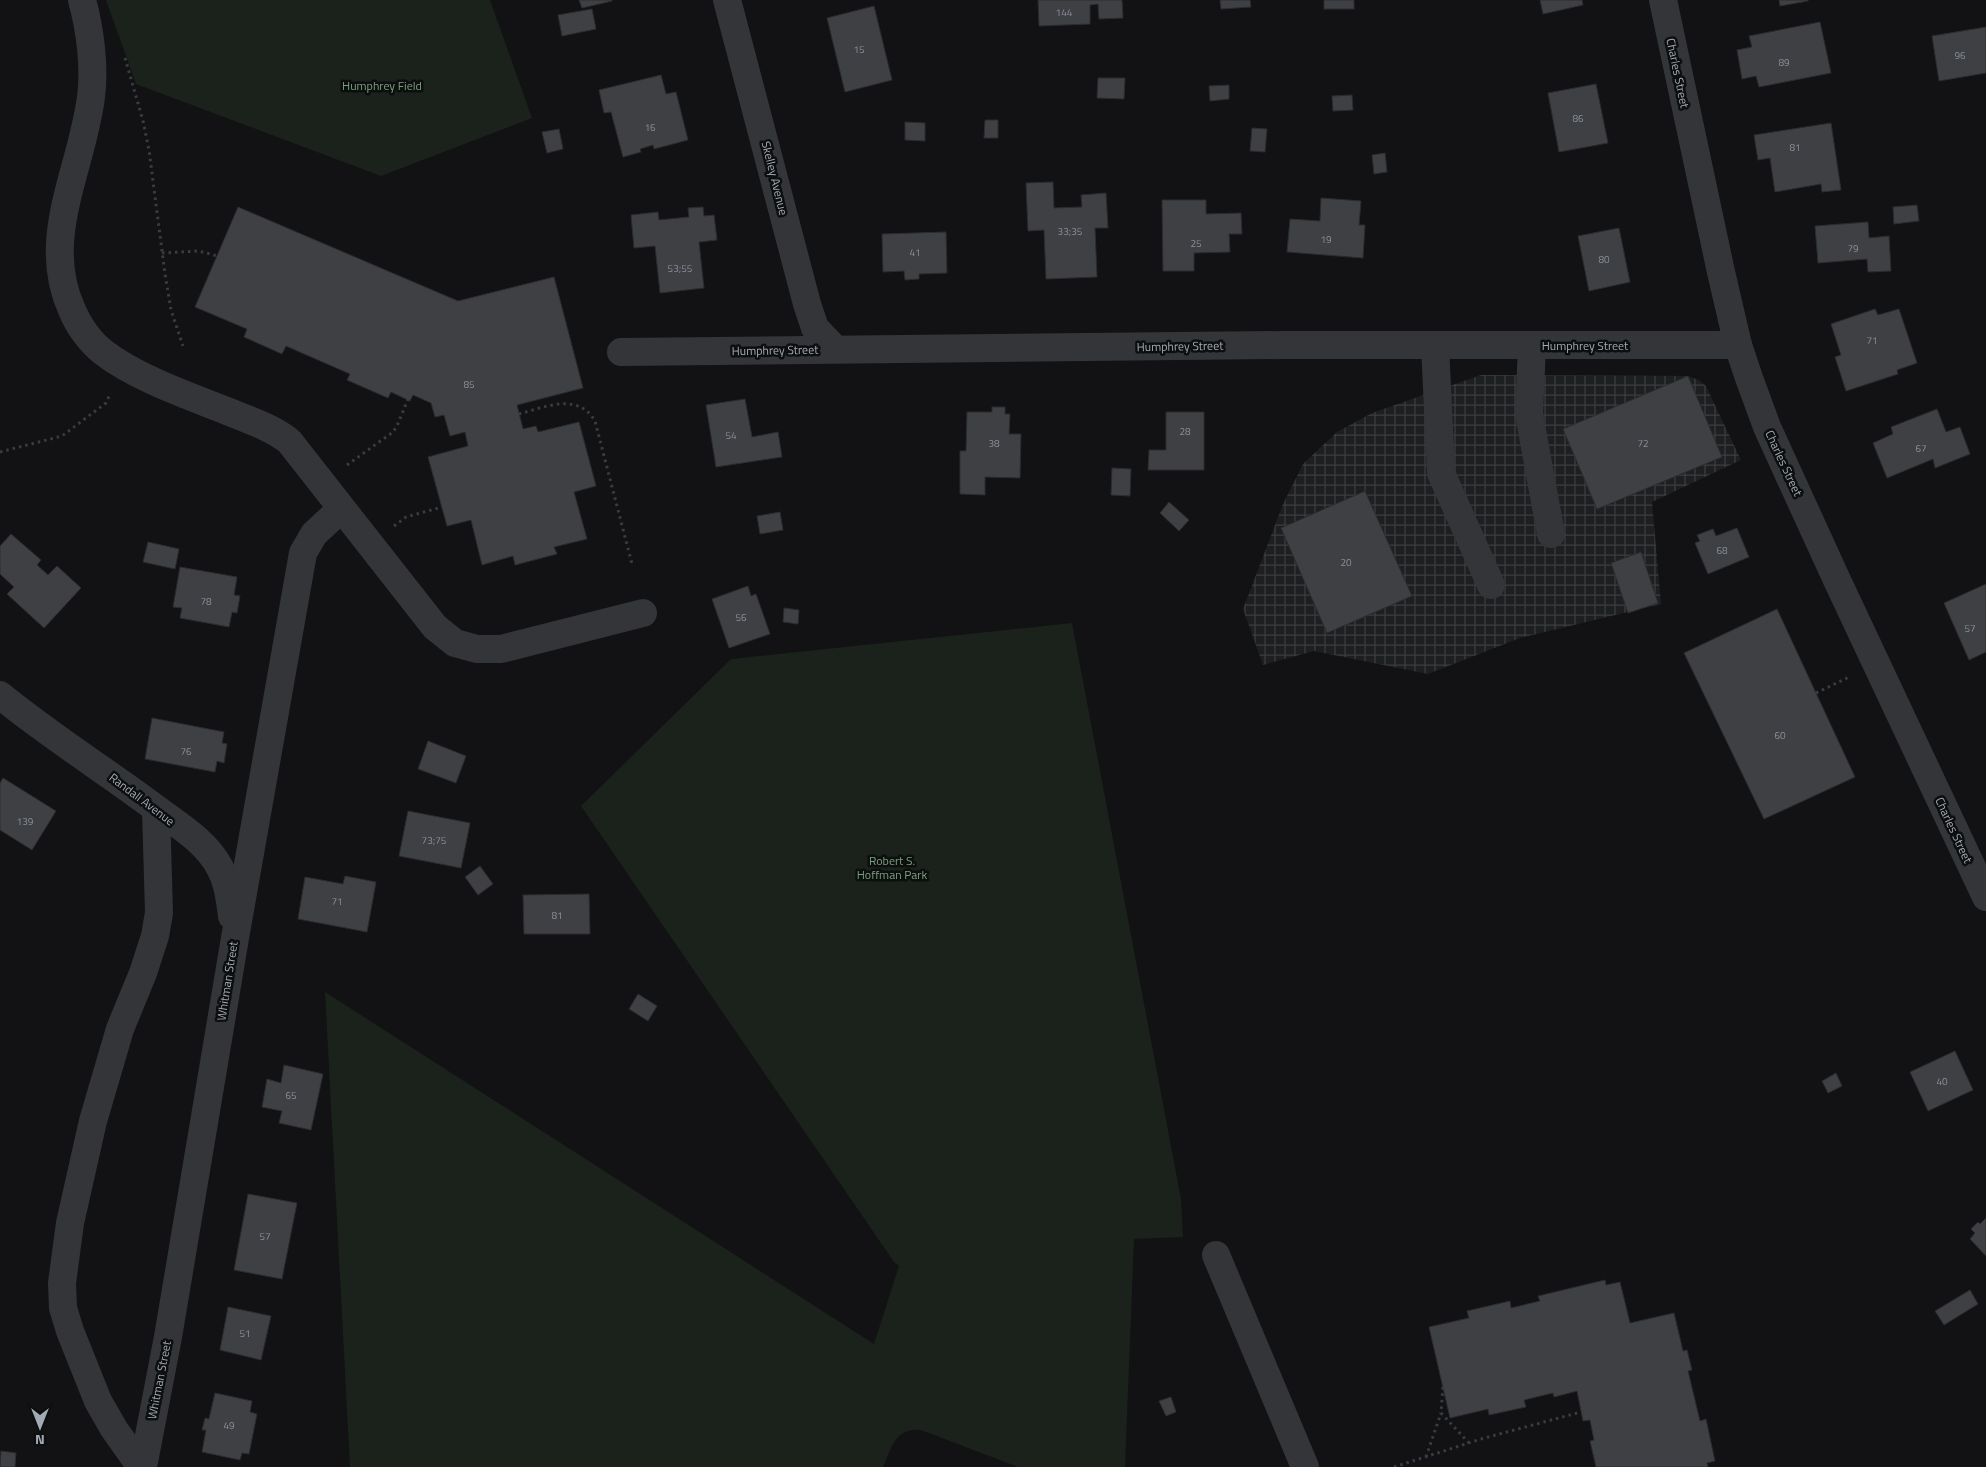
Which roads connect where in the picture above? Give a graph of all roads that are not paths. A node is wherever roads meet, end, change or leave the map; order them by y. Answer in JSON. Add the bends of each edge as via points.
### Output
{"nodes":[{"id":1,"x":82,"y":0,"type":"edge"},
{"id":2,"x":727,"y":0,"type":"edge"},
{"id":3,"x":1663,"y":0,"type":"edge"},
{"id":4,"x":1435,"y":345,"type":"junction"},
{"id":5,"x":1738,"y":345,"type":"junction"},
{"id":6,"x":1532,"y":346,"type":"junction"},
{"id":7,"x":835,"y":349,"type":"junction"},
{"id":8,"x":622,"y":352,"type":"dead end"},
{"id":9,"x":341,"y":509,"type":"junction"},
{"id":10,"x":1551,"y":534,"type":"dead end"},
{"id":11,"x":1492,"y":585,"type":"dead end"},
{"id":12,"x":643,"y":613,"type":"dead end"},
{"id":13,"x":0,"y":695,"type":"edge"},
{"id":14,"x":156,"y":808,"type":"junction"},
{"id":15,"x":1986,"y":897,"type":"edge"},
{"id":16,"x":234,"y":938,"type":"junction"},
{"id":17,"x":1216,"y":1255,"type":"dead end"},
{"id":18,"x":142,"y":1467,"type":"edge"},
{"id":19,"x":1305,"y":1467,"type":"edge"}],
"edges":[{"from":1,"to":9,"type":"street","via":[[91,52],[92,95],[86,131],[61,219],[58,258],[64,294],[78,323],[100,351],[122,366],[275,430],[289,441]]},
{"from":2,"to":7,"type":"street","name":"Skelley Avenue","via":[[815,328]]},
{"from":3,"to":5,"type":"street","name":"Charles Street"},
{"from":4,"to":6,"type":"street","name":"Humphrey Street"},
{"from":4,"to":7,"type":"street","name":"Humphrey Street"},
{"from":4,"to":11,"type":"street","via":[[1441,473]]},
{"from":5,"to":6,"type":"street","name":"Humphrey Street"},
{"from":5,"to":15,"type":"street","name":"Charles Street","via":[[1767,427]]},
{"from":6,"to":10,"type":"street","via":[[1529,414]]},
{"from":7,"to":8,"type":"street","name":"Humphrey Street"},
{"from":9,"to":12,"type":"street","via":[[436,627],[455,643],[477,649],[501,649]]},
{"from":9,"to":16,"type":"street","name":"Whitman Street","via":[[314,534],[303,553]]},
{"from":13,"to":14,"type":"street","name":"Randall Avenue","via":[[39,727]]},
{"from":14,"to":16,"type":"street","name":"Randall Avenue","via":[[203,846],[220,868],[229,891]]},
{"from":14,"to":18,"type":"street","via":[[159,913],[155,936],[120,1029],[93,1121],[70,1223],[62,1283],[70,1331],[98,1401]]},
{"from":16,"to":18,"type":"street","name":"Whitman Street","via":[[168,1337]]},
{"from":17,"to":19,"type":"street"}]}
